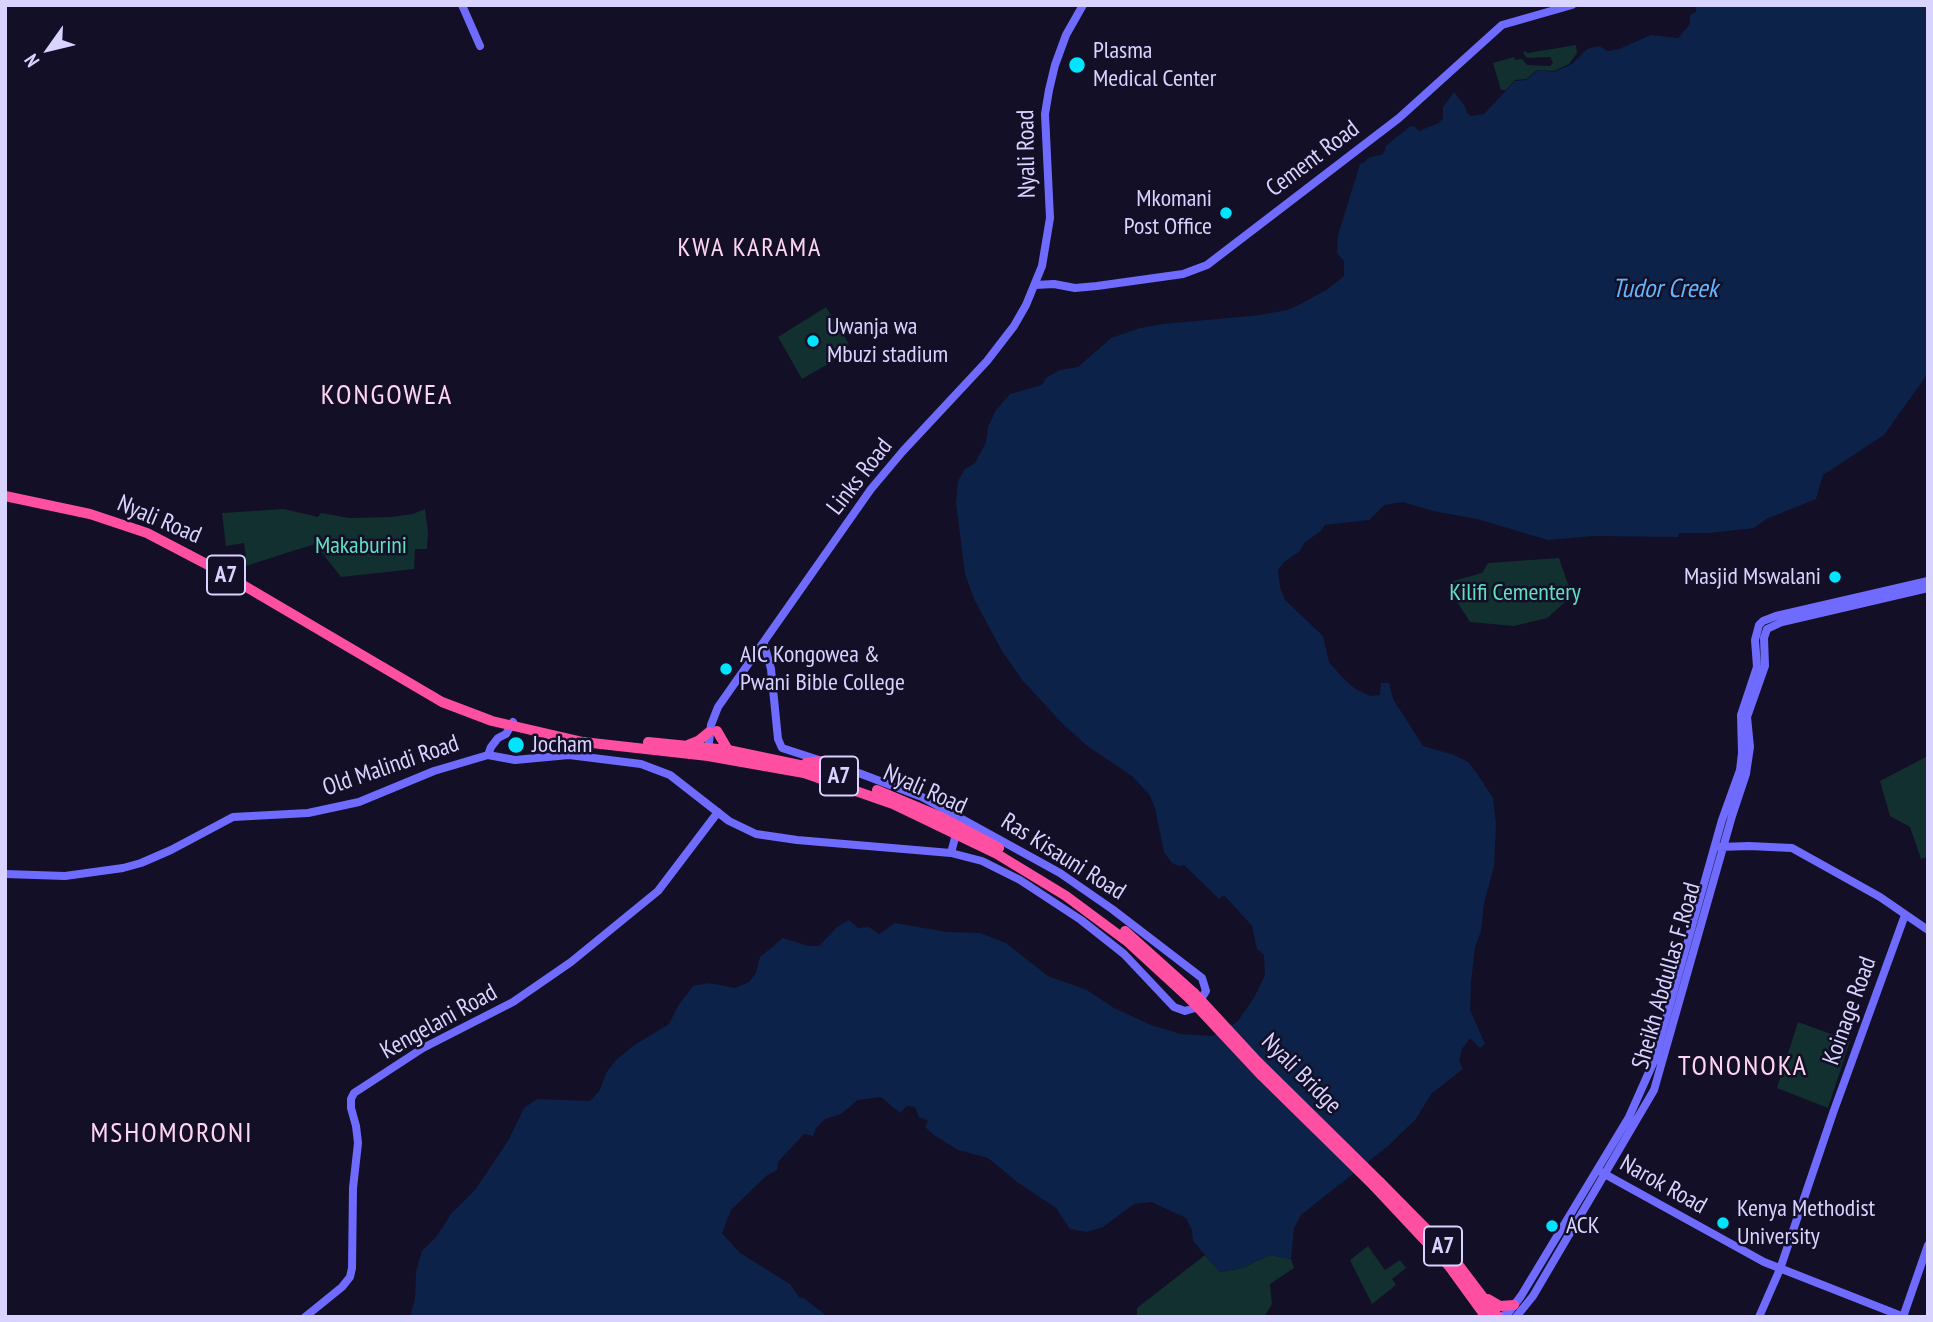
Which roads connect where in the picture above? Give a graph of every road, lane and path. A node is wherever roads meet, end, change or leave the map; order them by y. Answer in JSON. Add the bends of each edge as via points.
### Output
{"nodes":[{"id":1,"x":462,"y":5,"type":"edge"},
{"id":2,"x":1083,"y":5,"type":"edge"},
{"id":3,"x":1572,"y":5,"type":"edge"},
{"id":4,"x":480,"y":46,"type":"dead end"},
{"id":5,"x":1041,"y":269,"type":"junction"},
{"id":6,"x":1054,"y":284,"type":"junction"},
{"id":7,"x":1035,"y":285,"type":"junction"},
{"id":8,"x":5,"y":496,"type":"edge"},
{"id":9,"x":1928,"y":581,"type":"edge"},
{"id":10,"x":1928,"y":588,"type":"edge"},
{"id":11,"x":1912,"y":589,"type":"junction"},
{"id":12,"x":762,"y":647,"type":"junction"},
{"id":13,"x":501,"y":722,"type":"junction"},
{"id":14,"x":512,"y":725,"type":"junction"},
{"id":15,"x":713,"y":732,"type":"junction"},
{"id":16,"x":498,"y":738,"type":"junction"},
{"id":17,"x":688,"y":745,"type":"junction"},
{"id":18,"x":728,"y":750,"type":"junction"},
{"id":19,"x":711,"y":752,"type":"junction"},
{"id":20,"x":488,"y":755,"type":"junction"},
{"id":21,"x":823,"y":761,"type":"junction"},
{"id":22,"x":799,"y":765,"type":"junction"},
{"id":23,"x":920,"y":802,"type":"junction"},
{"id":24,"x":718,"y":812,"type":"junction"},
{"id":25,"x":956,"y":834,"type":"junction"},
{"id":26,"x":1720,"y":843,"type":"junction"},
{"id":27,"x":951,"y":853,"type":"junction"},
{"id":28,"x":5,"y":874,"type":"edge"},
{"id":29,"x":1905,"y":915,"type":"junction"},
{"id":30,"x":1928,"y":930,"type":"edge"},
{"id":31,"x":1192,"y":996,"type":"junction"},
{"id":32,"x":1600,"y":1172,"type":"junction"},
{"id":33,"x":1377,"y":1184,"type":"junction"},
{"id":34,"x":1928,"y":1245,"type":"edge"},
{"id":35,"x":1780,"y":1269,"type":"junction"},
{"id":36,"x":1485,"y":1297,"type":"junction"},
{"id":37,"x":1514,"y":1306,"type":"junction"},
{"id":38,"x":304,"y":1317,"type":"edge"},
{"id":39,"x":1486,"y":1317,"type":"edge"},
{"id":40,"x":1499,"y":1317,"type":"edge"},
{"id":41,"x":1516,"y":1317,"type":"edge"},
{"id":42,"x":1759,"y":1317,"type":"edge"},
{"id":43,"x":1903,"y":1317,"type":"edge"}],
"edges":[{"from":1,"to":4,"type":"main road"},
{"from":2,"to":5,"type":"main road","name":"Nyali Road","via":[[1066,35],[1046,103],[1050,218]]},
{"from":3,"to":6,"type":"main road","name":"Cement Road","via":[[1502,25],[1399,118],[1214,261],[1183,274],[1075,288]]},
{"from":5,"to":6,"type":"main road"},
{"from":5,"to":7,"type":"main road","name":"Links Road"},
{"from":6,"to":7,"type":"main road","name":"Cement Road"},
{"from":7,"to":12,"type":"main road","name":"Links Road","via":[[1003,341],[871,489]]},
{"from":8,"to":13,"type":"highway","name":"Nyali Road","number":"A7","via":[[100,517],[147,533],[430,695]]},
{"from":9,"to":11,"type":"main road"},
{"from":10,"to":11,"type":"main road"},
{"from":11,"to":26,"type":"main road","name":"Sheikh Abdullas F.Road","via":[[1767,629],[1763,638],[1765,666],[1747,717],[1749,760]]},
{"from":11,"to":26,"type":"main road","name":"Sheikh Abdullas F.Road","via":[[1776,617],[1759,625],[1757,667],[1741,715],[1741,764]]},
{"from":12,"to":15,"type":"main road","name":"Links Road","via":[[718,707]]},
{"from":12,"to":21,"type":"main road","name":"Ras Kisauni Road","via":[[771,669],[779,744],[784,750]]},
{"from":13,"to":14,"type":"highway","name":"Nyali Road","number":"A7"},
{"from":13,"to":16,"type":"main road","name":"Old Malindi Road"},
{"from":14,"to":16,"type":"main road","name":"Old Malindi Road"},
{"from":14,"to":17,"type":"highway","name":"Nyali Road","number":"A7"},
{"from":14,"to":19,"type":"highway","name":"Nyali Road","number":"A7","via":[[583,742]]},
{"from":15,"to":17,"type":"highway"},
{"from":15,"to":18,"type":"highway"},
{"from":15,"to":19,"type":"main road","name":"Links Road"},
{"from":16,"to":20,"type":"main road","name":"Old Malindi Road"},
{"from":17,"to":19,"type":"highway","name":"Nyali Road","number":"A7"},
{"from":18,"to":19,"type":"highway","name":"Nyali Road","number":"A7"},
{"from":18,"to":22,"type":"highway","name":"Nyali Road","number":"A7"},
{"from":19,"to":25,"type":"highway","name":"Nyali Road","number":"A7","via":[[834,782]]},
{"from":20,"to":24,"type":"main road","via":[[505,760],[569,755],[642,764],[670,775]]},
{"from":20,"to":28,"type":"main road","name":"Old Malindi Road","via":[[344,806],[233,817],[130,867],[65,876]]},
{"from":21,"to":22,"type":"highway"},
{"from":21,"to":23,"type":"main road","name":"Ras Kisauni Road"},
{"from":22,"to":23,"type":"highway","name":"Nyali Road","number":"A7"},
{"from":23,"to":27,"type":"main road","name":"Ras Kisauni Road","via":[[1060,873],[1202,978],[1206,991],[1195,1007],[1177,1009],[1124,954],[1081,920],[1010,874]]},
{"from":23,"to":31,"type":"highway","name":"Nyali Road","number":"A7","via":[[1097,910],[1157,958]]},
{"from":24,"to":27,"type":"main road","via":[[740,827],[771,837]]},
{"from":24,"to":38,"type":"main road","name":"Kengelani Road","via":[[658,891],[571,962],[513,1002],[412,1055],[354,1093],[351,1108],[358,1143],[350,1277]]},
{"from":25,"to":27,"type":"main road"},
{"from":25,"to":31,"type":"highway","name":"Nyali Road","number":"A7","via":[[1025,870],[1092,914]]},
{"from":26,"to":29,"type":"main road","via":[[1792,848]]},
{"from":26,"to":32,"type":"main road","name":"Sheikh Abdullas F.Road","via":[[1654,1090]]},
{"from":29,"to":30,"type":"main road"},
{"from":29,"to":35,"type":"main road","name":"Koinage Road"},
{"from":31,"to":33,"type":"highway","name":"Nyali Bridge","number":"A7","bridge":true},
{"from":32,"to":35,"type":"main road","name":"Narok Road"},
{"from":32,"to":37,"type":"main road","name":"Sheikh Abdullas F.Road"},
{"from":32,"to":41,"type":"main road","name":"Sheikh Abdullas F.Road"},
{"from":33,"to":36,"type":"highway","number":"A7","via":[[1448,1251]]},
{"from":33,"to":39,"type":"highway","number":"A7","via":[[1449,1266]]},
{"from":34,"to":43,"type":"main road"},
{"from":35,"to":42,"type":"main road","name":"Koinage Road"},
{"from":35,"to":43,"type":"main road","name":"Narok Road"},
{"from":36,"to":37,"type":"highway","via":[[1500,1306]]},
{"from":36,"to":40,"type":"highway","number":"A7"},
{"from":37,"to":40,"type":"main road","name":"Sheikh Abdullas F.Road"}]}
